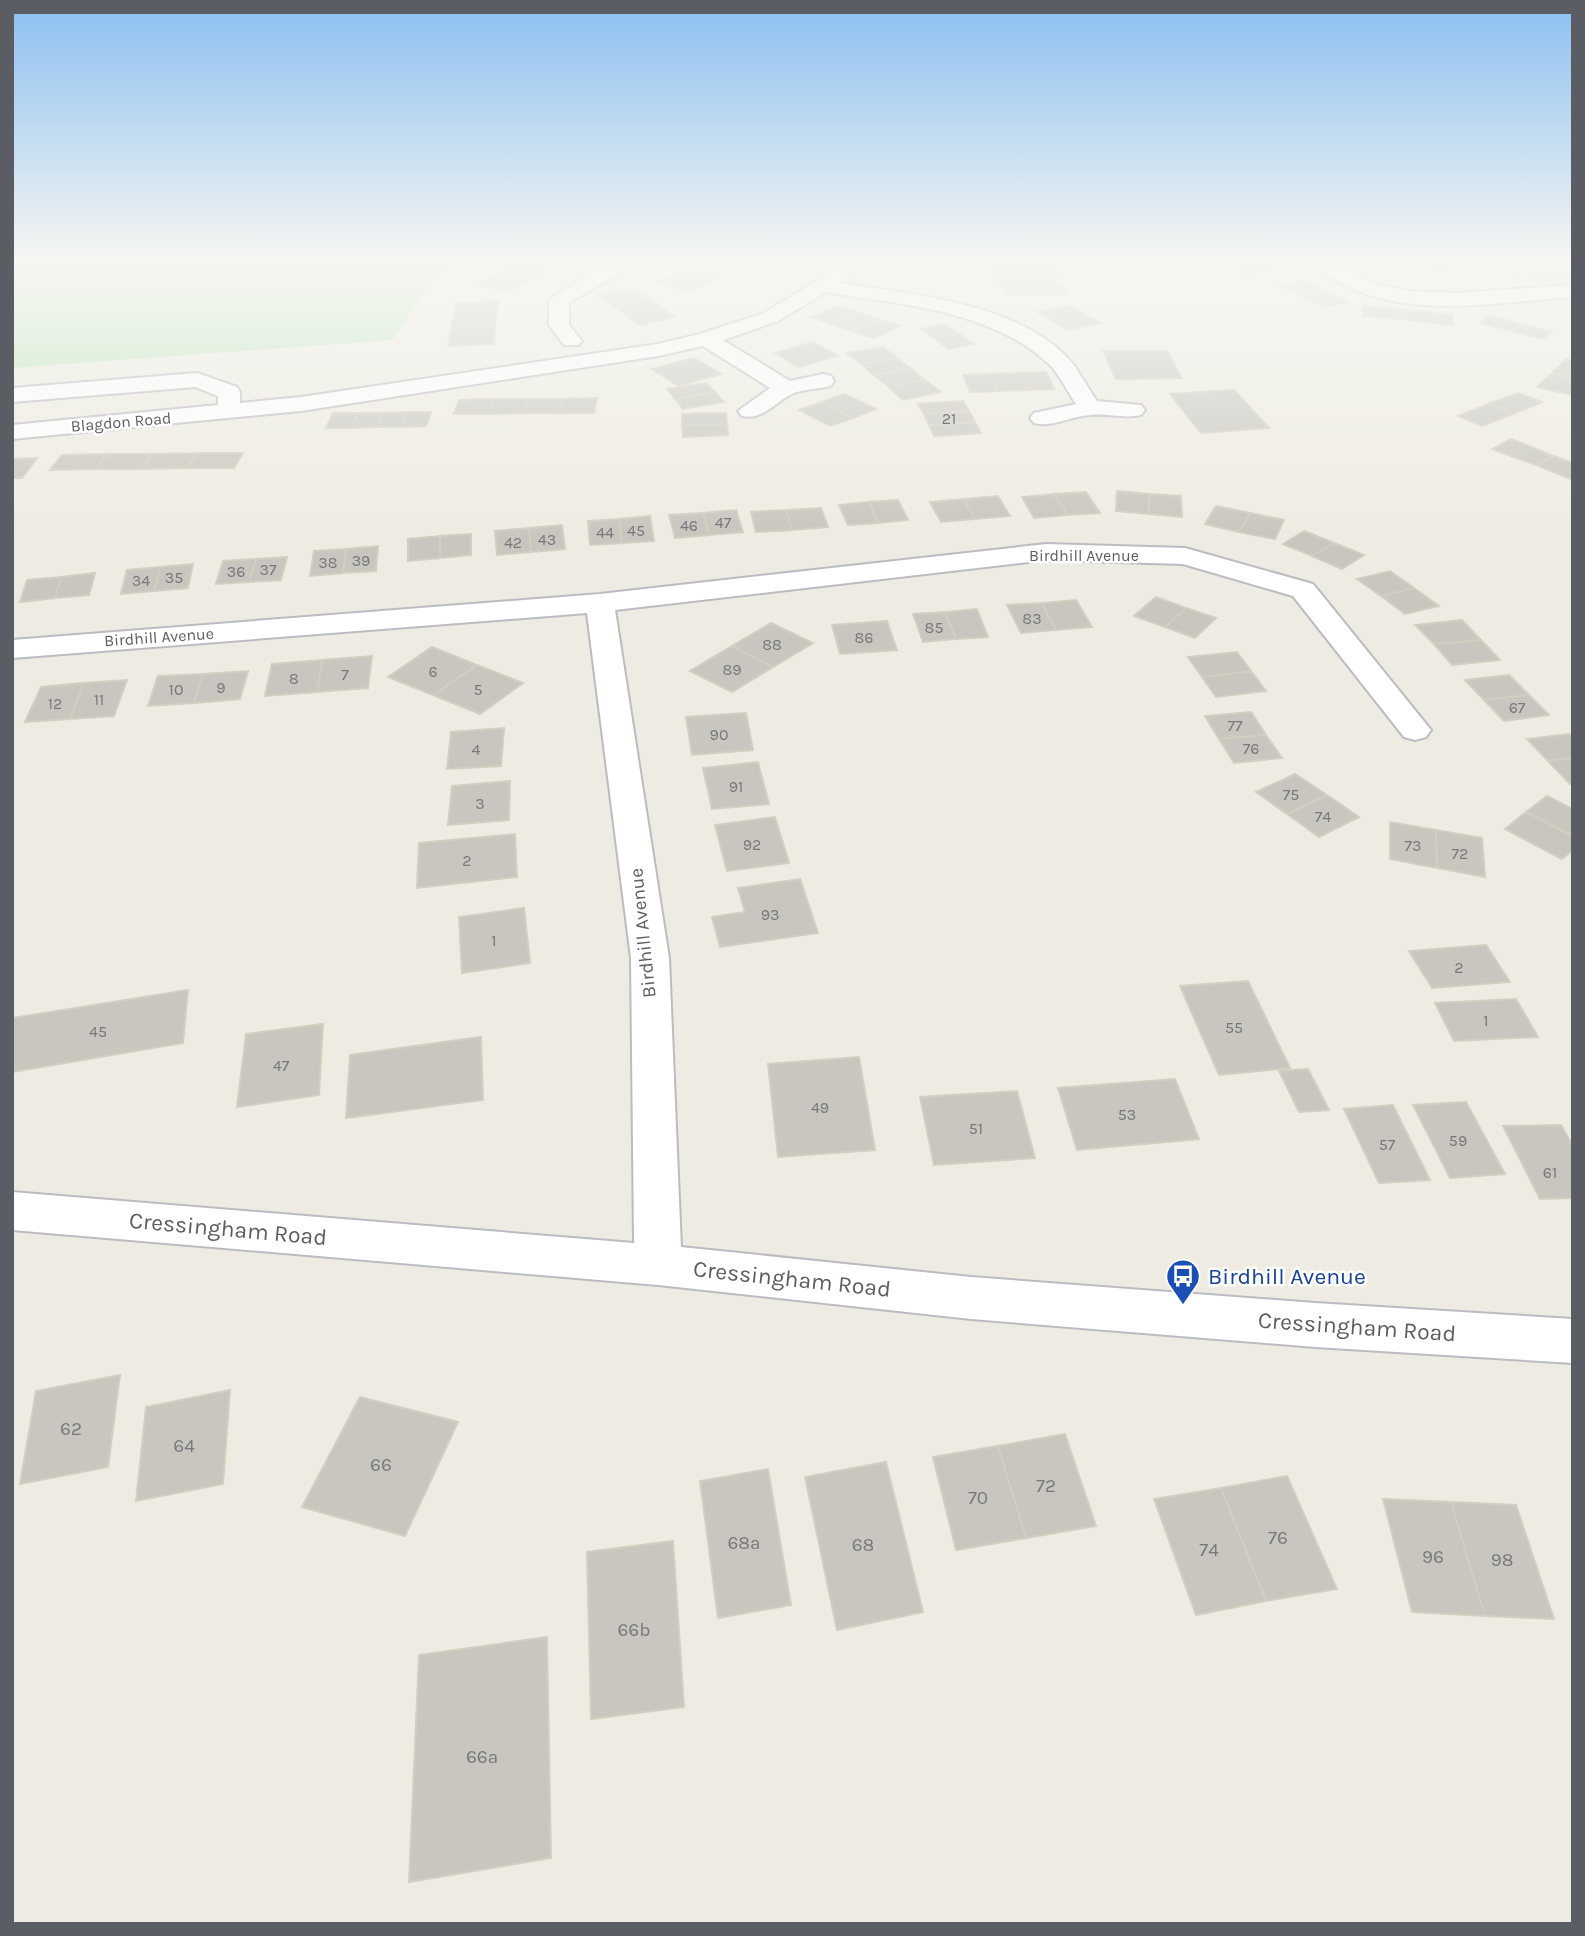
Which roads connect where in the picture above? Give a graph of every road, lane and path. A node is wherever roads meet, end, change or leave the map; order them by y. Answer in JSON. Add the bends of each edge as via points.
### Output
{"nodes":[{"id":1,"x":624,"y":355,"type":"edge"},
{"id":2,"x":733,"y":355,"type":"edge"},
{"id":3,"x":1052,"y":355,"type":"edge"},
{"id":4,"x":823,"y":380,"type":"dead end"},
{"id":5,"x":786,"y":388,"type":"junction"},
{"id":6,"x":12,"y":395,"type":"edge"},
{"id":7,"x":1090,"y":408,"type":"junction"},
{"id":8,"x":1133,"y":410,"type":"dead end"},
{"id":9,"x":750,"y":411,"type":"dead end"},
{"id":10,"x":229,"y":412,"type":"junction"},
{"id":11,"x":1042,"y":418,"type":"dead end"},
{"id":12,"x":12,"y":432,"type":"edge"},
{"id":13,"x":600,"y":603,"type":"junction"},
{"id":14,"x":12,"y":649,"type":"edge"},
{"id":15,"x":1415,"y":730,"type":"dead end"},
{"id":16,"x":12,"y":1211,"type":"edge"},
{"id":17,"x":658,"y":1265,"type":"junction"},
{"id":18,"x":1573,"y":1341,"type":"edge"}],
"edges":[{"from":1,"to":10,"type":"street","name":"Blagdon Road"},
{"from":2,"to":5,"type":"street"},
{"from":3,"to":7,"type":"street"},
{"from":4,"to":5,"type":"street"},
{"from":5,"to":9,"type":"street"},
{"from":6,"to":10,"type":"street","name":"Blagdon Road","via":[[197,380],[229,392]]},
{"from":7,"to":8,"type":"street"},
{"from":7,"to":11,"type":"street"},
{"from":10,"to":12,"type":"street","name":"Blagdon Road"},
{"from":13,"to":14,"type":"street","name":"Birdhill Avenue"},
{"from":13,"to":15,"type":"street","name":"Birdhill Avenue","via":[[1046,551],[1185,556],[1304,590]]},
{"from":13,"to":17,"type":"street","name":"Birdhill Avenue","via":[[650,958]]},
{"from":16,"to":17,"type":"street","name":"Cressingham Road"},
{"from":17,"to":18,"type":"street","name":"Cressingham Road","via":[[984,1299]]}]}
